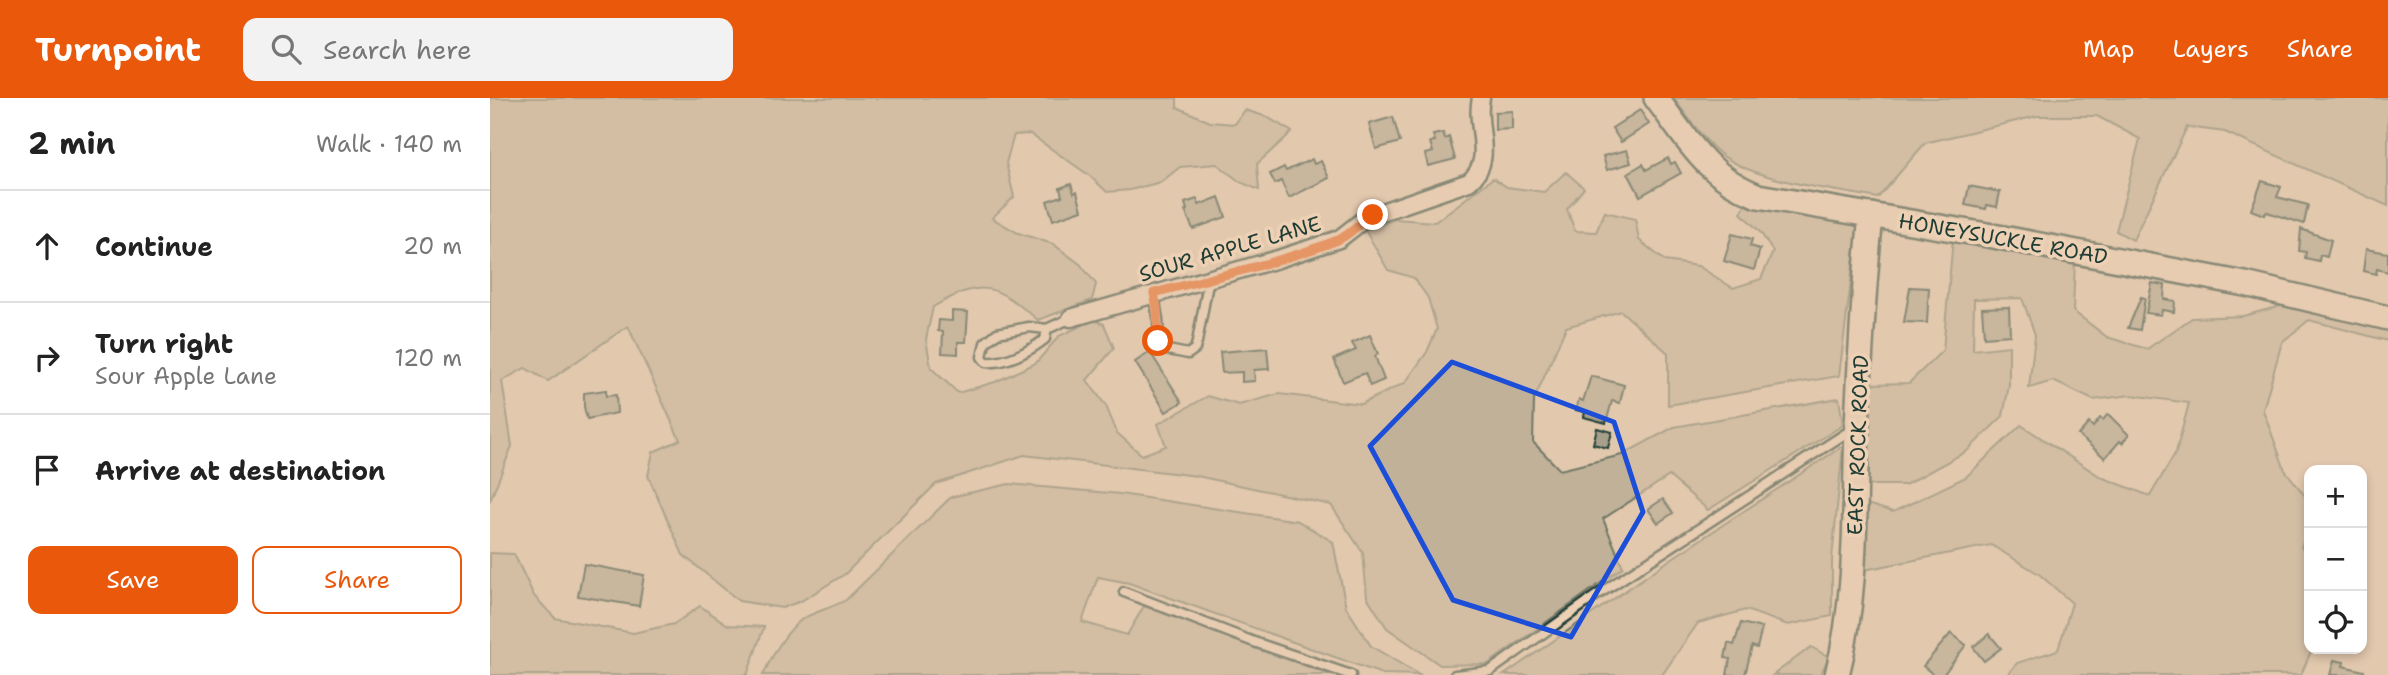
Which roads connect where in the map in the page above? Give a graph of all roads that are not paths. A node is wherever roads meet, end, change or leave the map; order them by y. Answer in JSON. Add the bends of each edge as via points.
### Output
{"nodes":[{"id":1,"x":1481,"y":98,"type":"edge"},
{"id":2,"x":1656,"y":98,"type":"edge"},
{"id":3,"x":1871,"y":215,"type":"junction"},
{"id":4,"x":1209,"y":278,"type":"junction"},
{"id":5,"x":1154,"y":293,"type":"junction"},
{"id":6,"x":1071,"y":318,"type":"joint"},
{"id":7,"x":2388,"y":318,"type":"edge"},
{"id":8,"x":1047,"y":329,"type":"junction"},
{"id":9,"x":1857,"y":426,"type":"junction"},
{"id":10,"x":1124,"y":592,"type":"dead end"},
{"id":11,"x":1351,"y":675,"type":"edge"},
{"id":12,"x":1455,"y":675,"type":"edge"},
{"id":13,"x":1837,"y":675,"type":"edge"}],
"edges":[{"from":1,"to":4,"type":"street","name":"SOUR APPLE LANE","via":[[1483,160],[1469,182],[1373,215],[1339,239]]},
{"from":2,"to":3,"type":"street","name":"HONEYSUCKLE ROAD","via":[[1710,169],[1739,189],[1765,198]]},
{"from":3,"to":7,"type":"street","name":"HONEYSUCKLE ROAD","via":[[2245,284]]},
{"from":3,"to":9,"type":"street","name":"EAST ROCK ROAD"},
{"from":4,"to":5,"type":"street","name":"SOUR APPLE LANE"},
{"from":4,"to":5,"type":"lane","via":[[1197,342],[1188,354],[1168,350],[1158,341]]},
{"from":5,"to":6,"type":"street","name":"SOUR APPLE LANE"},
{"from":6,"to":8,"type":"lane"},
{"from":8,"to":8,"type":"lane","via":[[997,333],[985,343],[982,357],[994,363],[1023,352],[1045,339]]},
{"from":9,"to":12,"type":"lane","via":[[1597,595],[1490,671]]},
{"from":9,"to":13,"type":"street","name":"EAST ROCK ROAD","via":[[1854,567],[1849,624]]},
{"from":10,"to":11,"type":"lane"}]}
